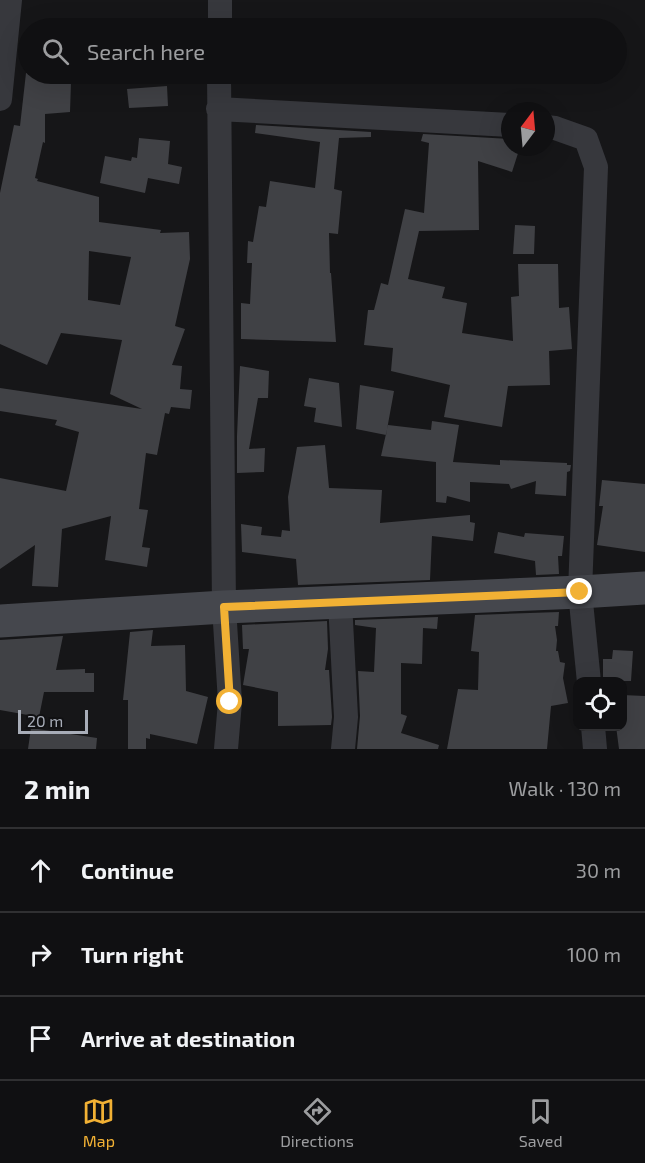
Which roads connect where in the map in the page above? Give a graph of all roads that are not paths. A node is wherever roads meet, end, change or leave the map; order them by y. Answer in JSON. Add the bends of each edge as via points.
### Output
{"nodes":[{"id":1,"x":10,"y":0,"type":"edge"},
{"id":2,"x":220,"y":0,"type":"edge"},
{"id":3,"x":220,"y":18,"type":"edge"},
{"id":4,"x":1,"y":84,"type":"edge"},
{"id":5,"x":219,"y":84,"type":"edge"},
{"id":6,"x":218,"y":109,"type":"junction"},
{"id":7,"x":501,"y":125,"type":"edge"},
{"id":8,"x":555,"y":128,"type":"edge"},
{"id":9,"x":645,"y":588,"type":"edge"},
{"id":10,"x":580,"y":592,"type":"junction"},
{"id":11,"x":340,"y":602,"type":"junction"},
{"id":12,"x":224,"y":607,"type":"junction"},
{"id":13,"x":0,"y":621,"type":"edge"},
{"id":14,"x":589,"y":677,"type":"edge"},
{"id":15,"x":593,"y":731,"type":"edge"},
{"id":16,"x":226,"y":749,"type":"edge"},
{"id":17,"x":343,"y":749,"type":"edge"},
{"id":18,"x":595,"y":749,"type":"edge"}],
"edges":[{"from":1,"to":4,"type":"street"},
{"from":2,"to":3,"type":"street"},
{"from":5,"to":6,"type":"street"},
{"from":6,"to":7,"type":"street"},
{"from":6,"to":12,"type":"street"},
{"from":8,"to":10,"type":"street","via":[[586,140],[596,167]]},
{"from":9,"to":10,"type":"street"},
{"from":10,"to":11,"type":"street"},
{"from":10,"to":14,"type":"street"},
{"from":11,"to":12,"type":"street"},
{"from":11,"to":17,"type":"street","via":[[346,717]]},
{"from":12,"to":13,"type":"street"},
{"from":12,"to":16,"type":"street","via":[[230,702]]},
{"from":15,"to":18,"type":"street"}]}
